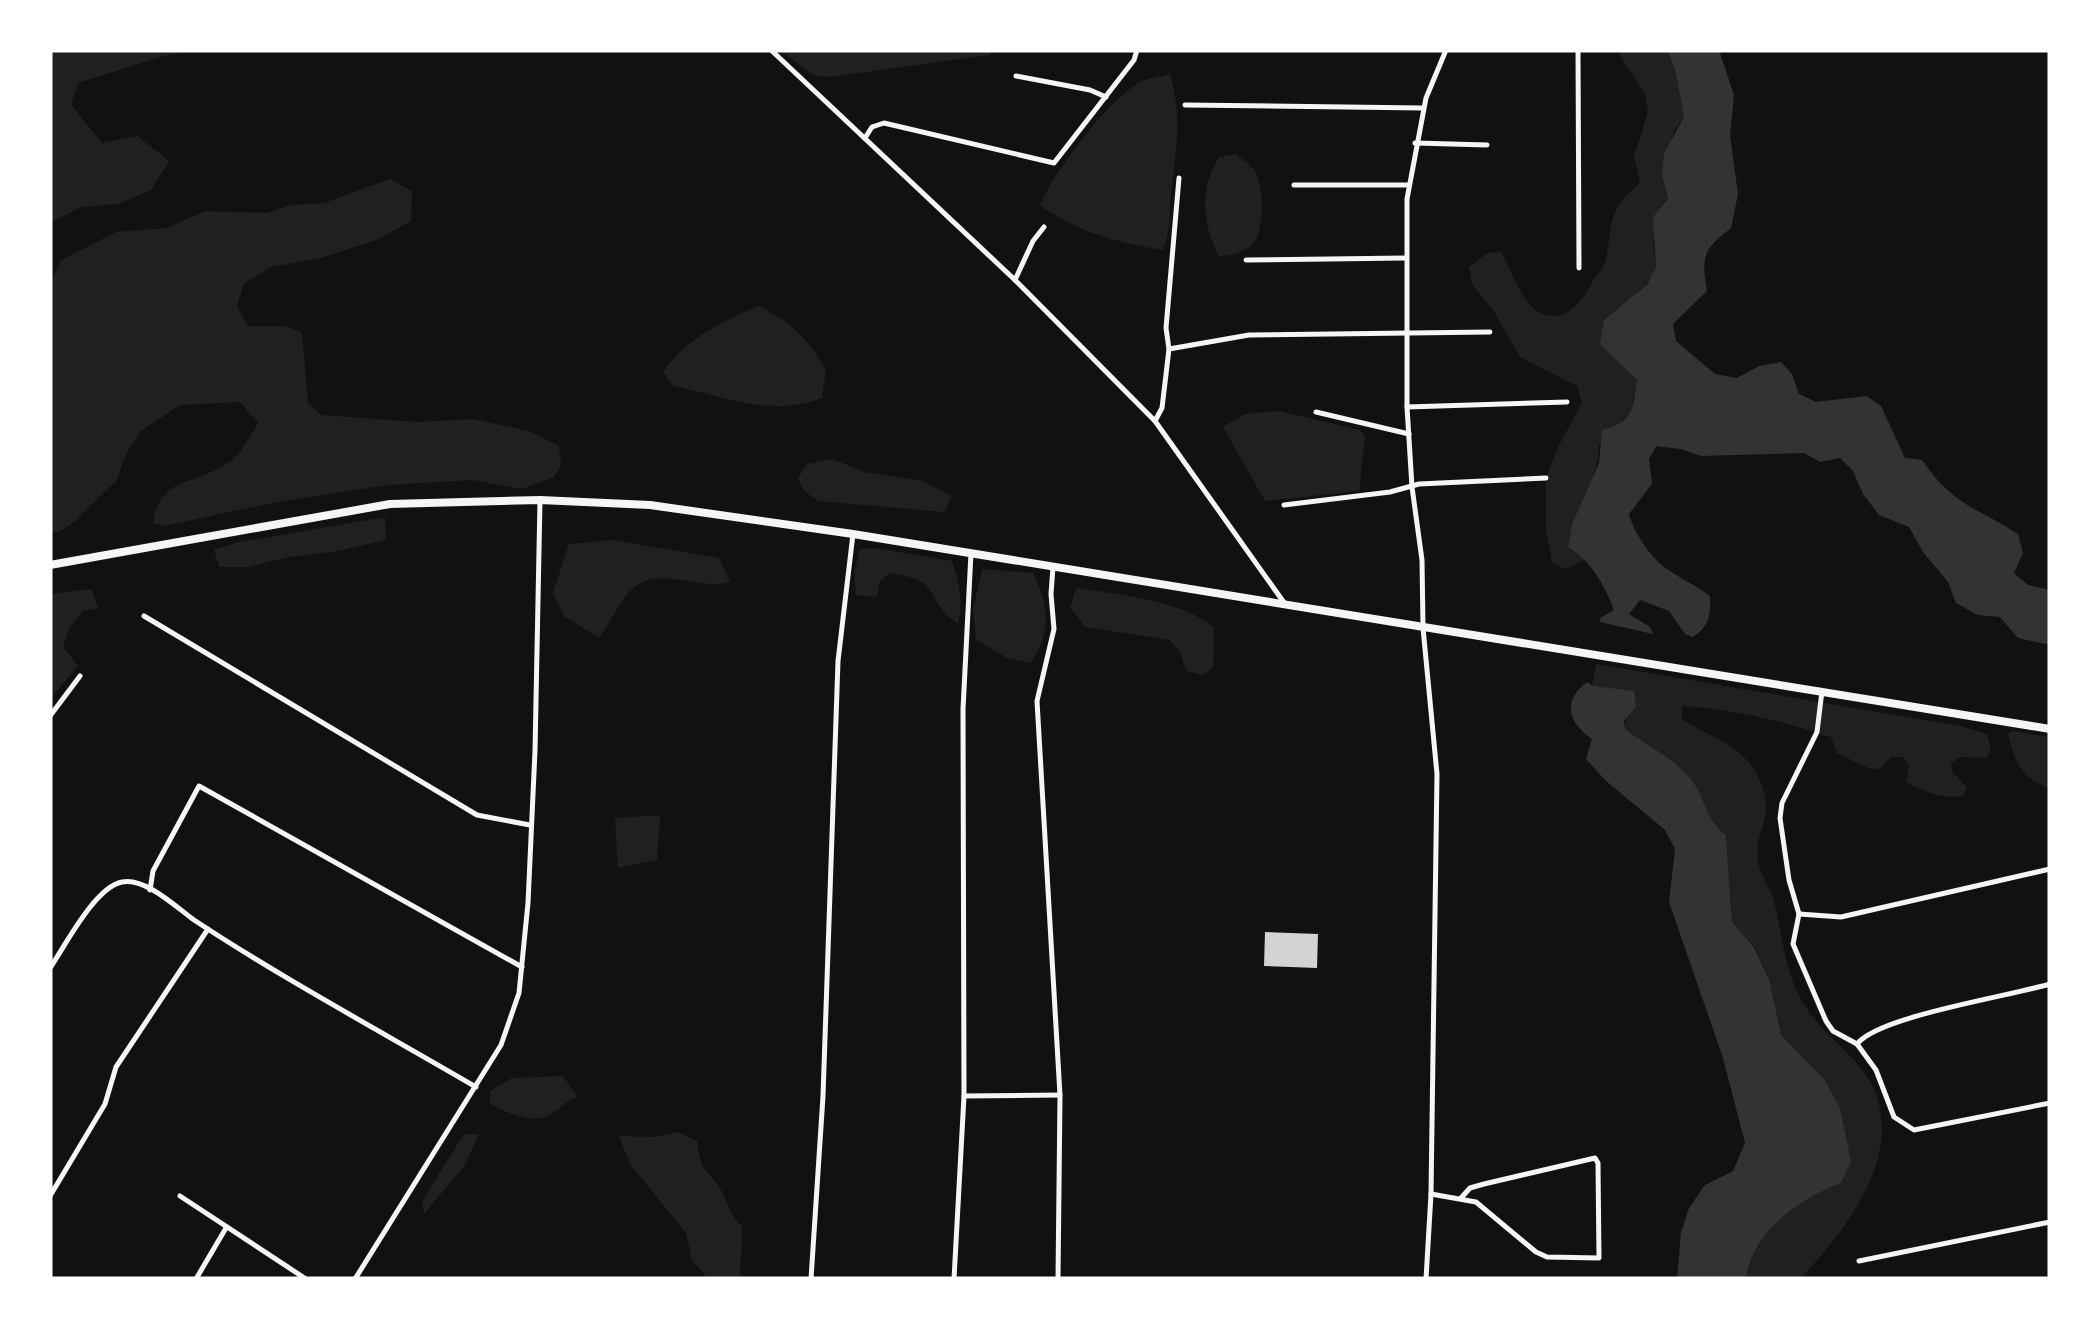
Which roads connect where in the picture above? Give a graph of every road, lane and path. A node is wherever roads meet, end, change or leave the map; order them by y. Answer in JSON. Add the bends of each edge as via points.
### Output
{"nodes":[{"id":1,"x":771,"y":50,"type":"edge"},
{"id":2,"x":1137,"y":50,"type":"edge"},
{"id":3,"x":1446,"y":50,"type":"edge"},
{"id":4,"x":1578,"y":50,"type":"edge"},
{"id":5,"x":1016,"y":76,"type":"dead end"},
{"id":6,"x":1106,"y":97,"type":"junction"},
{"id":7,"x":1185,"y":105,"type":"dead end"},
{"id":8,"x":1423,"y":108,"type":"junction"},
{"id":9,"x":865,"y":138,"type":"junction"},
{"id":10,"x":1415,"y":143,"type":"junction"},
{"id":11,"x":1487,"y":145,"type":"dead end"},
{"id":12,"x":1179,"y":178,"type":"dead end"},
{"id":13,"x":1294,"y":185,"type":"dead end"},
{"id":14,"x":1409,"y":186,"type":"junction"},
{"id":15,"x":1044,"y":227,"type":"dead end"},
{"id":16,"x":1406,"y":258,"type":"junction"},
{"id":17,"x":1246,"y":260,"type":"dead end"},
{"id":18,"x":1578,"y":268,"type":"dead end"},
{"id":19,"x":1016,"y":280,"type":"junction"},
{"id":20,"x":1490,"y":332,"type":"dead end"},
{"id":21,"x":1406,"y":334,"type":"junction"},
{"id":22,"x":1169,"y":349,"type":"junction"},
{"id":23,"x":1567,"y":402,"type":"dead end"},
{"id":24,"x":1407,"y":408,"type":"junction"},
{"id":25,"x":1316,"y":412,"type":"dead end"},
{"id":26,"x":1155,"y":420,"type":"junction"},
{"id":27,"x":1409,"y":434,"type":"junction"},
{"id":28,"x":1546,"y":478,"type":"dead end"},
{"id":29,"x":1412,"y":488,"type":"junction"},
{"id":30,"x":540,"y":500,"type":"junction"},
{"id":31,"x":1284,"y":505,"type":"dead end"},
{"id":32,"x":853,"y":534,"type":"junction"},
{"id":33,"x":970,"y":553,"type":"junction"},
{"id":34,"x":50,"y":565,"type":"edge"},
{"id":35,"x":1053,"y":566,"type":"junction"},
{"id":36,"x":1285,"y":604,"type":"junction"},
{"id":37,"x":144,"y":616,"type":"dead end"},
{"id":38,"x":1423,"y":626,"type":"junction"},
{"id":39,"x":80,"y":676,"type":"dead end"},
{"id":40,"x":1822,"y":691,"type":"junction"},
{"id":41,"x":50,"y":716,"type":"edge"},
{"id":42,"x":2050,"y":728,"type":"edge"},
{"id":43,"x":530,"y":825,"type":"junction"},
{"id":44,"x":2050,"y":868,"type":"edge"},
{"id":45,"x":150,"y":890,"type":"junction"},
{"id":46,"x":1799,"y":914,"type":"junction"},
{"id":47,"x":208,"y":929,"type":"junction"},
{"id":48,"x":522,"y":967,"type":"junction"},
{"id":49,"x":50,"y":968,"type":"edge"},
{"id":50,"x":2050,"y":984,"type":"edge"},
{"id":51,"x":1858,"y":1044,"type":"junction"},
{"id":52,"x":476,"y":1087,"type":"junction"},
{"id":53,"x":1060,"y":1095,"type":"junction"},
{"id":54,"x":964,"y":1096,"type":"junction"},
{"id":55,"x":2050,"y":1103,"type":"edge"},
{"id":56,"x":1431,"y":1194,"type":"junction"},
{"id":57,"x":50,"y":1196,"type":"edge"},
{"id":58,"x":180,"y":1196,"type":"dead end"},
{"id":59,"x":1461,"y":1198,"type":"junction"},
{"id":60,"x":2050,"y":1222,"type":"edge"},
{"id":61,"x":226,"y":1228,"type":"junction"},
{"id":62,"x":1859,"y":1262,"type":"dead end"},
{"id":63,"x":196,"y":1279,"type":"edge"},
{"id":64,"x":306,"y":1279,"type":"edge"},
{"id":65,"x":354,"y":1279,"type":"edge"},
{"id":66,"x":811,"y":1279,"type":"edge"},
{"id":67,"x":954,"y":1279,"type":"edge"},
{"id":68,"x":1058,"y":1279,"type":"edge"},
{"id":69,"x":1426,"y":1279,"type":"edge"}],
"edges":[{"from":1,"to":9,"type":"street"},
{"from":2,"to":6,"type":"street"},
{"from":3,"to":8,"type":"street"},
{"from":4,"to":18,"type":"street"},
{"from":5,"to":6,"type":"street"},
{"from":6,"to":9,"type":"street","via":[[1054,163],[884,123]]},
{"from":7,"to":8,"type":"street"},
{"from":8,"to":10,"type":"street"},
{"from":9,"to":19,"type":"street"},
{"from":10,"to":11,"type":"street"},
{"from":10,"to":14,"type":"street"},
{"from":12,"to":22,"type":"street"},
{"from":13,"to":14,"type":"street"},
{"from":14,"to":16,"type":"street"},
{"from":15,"to":19,"type":"street"},
{"from":16,"to":17,"type":"street"},
{"from":16,"to":21,"type":"street"},
{"from":19,"to":26,"type":"street"},
{"from":20,"to":21,"type":"street"},
{"from":21,"to":22,"type":"street","via":[[1249,334]]},
{"from":21,"to":24,"type":"street"},
{"from":22,"to":26,"type":"street"},
{"from":23,"to":24,"type":"street"},
{"from":24,"to":27,"type":"street"},
{"from":25,"to":27,"type":"street"},
{"from":26,"to":36,"type":"street"},
{"from":27,"to":29,"type":"street"},
{"from":28,"to":29,"type":"street"},
{"from":29,"to":31,"type":"street"},
{"from":29,"to":38,"type":"street"},
{"from":30,"to":32,"type":"main road","via":[[650,504]]},
{"from":30,"to":34,"type":"main road","via":[[353,508]]},
{"from":30,"to":43,"type":"street"},
{"from":32,"to":33,"type":"main road"},
{"from":32,"to":66,"type":"street","via":[[838,661]]},
{"from":33,"to":35,"type":"main road"},
{"from":33,"to":54,"type":"street","via":[[963,709]]},
{"from":35,"to":36,"type":"main road"},
{"from":35,"to":53,"type":"street","via":[[1054,629],[1037,702]]},
{"from":36,"to":38,"type":"main road"},
{"from":37,"to":43,"type":"street","via":[[477,816]]},
{"from":38,"to":40,"type":"main road"},
{"from":38,"to":56,"type":"street","via":[[1437,774]]},
{"from":39,"to":41,"type":"street"},
{"from":40,"to":42,"type":"main road"},
{"from":40,"to":46,"type":"street","via":[[1817,732],[1782,803],[1786,864]]},
{"from":43,"to":48,"type":"street"},
{"from":44,"to":46,"type":"street","via":[[1841,917]]},
{"from":45,"to":47,"type":"street"},
{"from":45,"to":48,"type":"street","via":[[153,871],[199,786]]},
{"from":45,"to":49,"type":"street","via":[[137,882],[109,887]]},
{"from":46,"to":51,"type":"street","via":[[1793,944],[1818,1009],[1833,1031]]},
{"from":47,"to":52,"type":"street"},
{"from":47,"to":57,"type":"street","via":[[116,1067],[104,1104]]},
{"from":48,"to":52,"type":"street","via":[[508,1030]]},
{"from":50,"to":51,"type":"street","via":[[1901,1021]]},
{"from":51,"to":55,"type":"street","via":[[1894,1117],[1914,1130]]},
{"from":52,"to":65,"type":"street"},
{"from":53,"to":54,"type":"street"},
{"from":53,"to":68,"type":"street"},
{"from":54,"to":67,"type":"street"},
{"from":56,"to":59,"type":"street"},
{"from":56,"to":69,"type":"street"},
{"from":58,"to":61,"type":"street"},
{"from":59,"to":59,"type":"street","via":[[1476,1202],[1547,1257],[1599,1258],[1595,1158],[1470,1188]]},
{"from":60,"to":62,"type":"street"},
{"from":61,"to":63,"type":"street"},
{"from":61,"to":64,"type":"street"}]}
